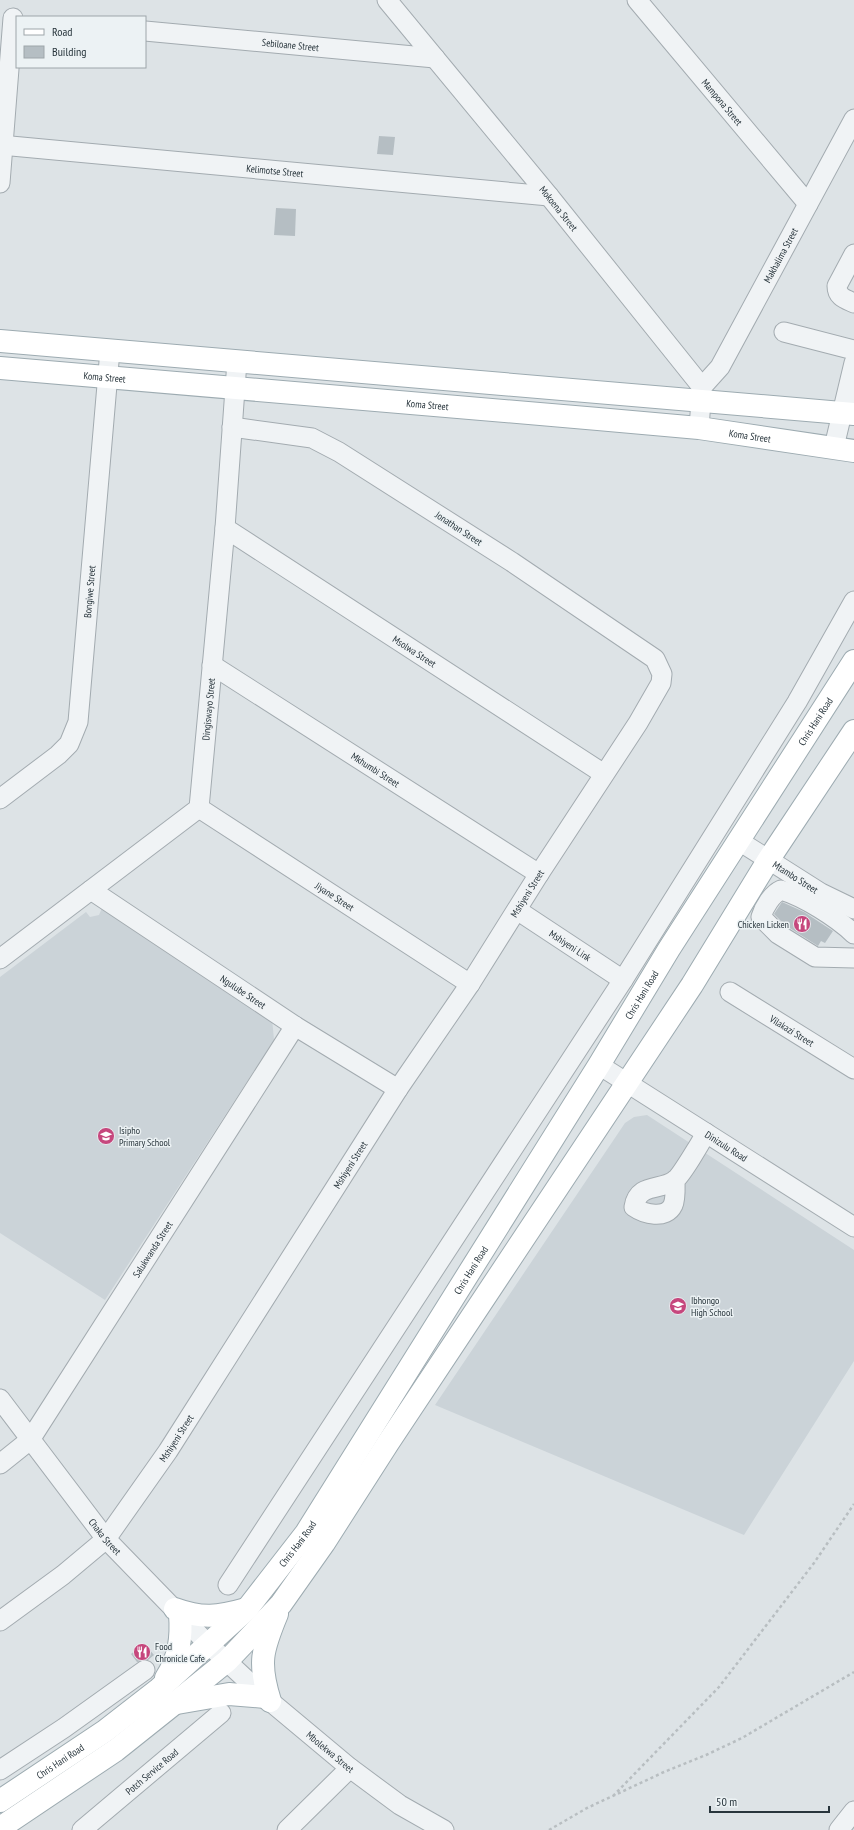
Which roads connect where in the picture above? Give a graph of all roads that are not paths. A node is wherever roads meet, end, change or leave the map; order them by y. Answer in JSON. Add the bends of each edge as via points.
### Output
{"nodes":[{"id":1,"x":387,"y":0,"type":"edge"},
{"id":2,"x":637,"y":0,"type":"edge"},
{"id":3,"x":10,"y":17,"type":"edge"},
{"id":4,"x":146,"y":31,"type":"edge"},
{"id":5,"x":435,"y":58,"type":"junction"},
{"id":6,"x":854,"y":119,"type":"edge"},
{"id":7,"x":2,"y":145,"type":"edge"},
{"id":8,"x":0,"y":183,"type":"edge"},
{"id":9,"x":549,"y":196,"type":"junction"},
{"id":10,"x":808,"y":204,"type":"junction"},
{"id":11,"x":854,"y":254,"type":"edge"},
{"id":12,"x":854,"y":303,"type":"edge"},
{"id":13,"x":784,"y":332,"type":"dead end"},
{"id":14,"x":0,"y":341,"type":"edge"},
{"id":15,"x":110,"y":350,"type":"junction"},
{"id":16,"x":854,"y":350,"type":"edge"},
{"id":17,"x":237,"y":361,"type":"junction"},
{"id":18,"x":854,"y":363,"type":"edge"},
{"id":19,"x":0,"y":368,"type":"edge"},
{"id":20,"x":108,"y":378,"type":"junction"},
{"id":21,"x":236,"y":388,"type":"junction"},
{"id":22,"x":702,"y":394,"type":"junction"},
{"id":23,"x":848,"y":414,"type":"edge"},
{"id":24,"x":232,"y":427,"type":"junction"},
{"id":25,"x":699,"y":428,"type":"junction"},
{"id":26,"x":844,"y":449,"type":"edge"},
{"id":27,"x":225,"y":528,"type":"junction"},
{"id":28,"x":854,"y":602,"type":"edge"},
{"id":29,"x":854,"y":661,"type":"edge"},
{"id":30,"x":212,"y":665,"type":"junction"},
{"id":31,"x":662,"y":674,"type":"joint"},
{"id":32,"x":854,"y":731,"type":"edge"},
{"id":33,"x":604,"y":774,"type":"junction"},
{"id":34,"x":0,"y":799,"type":"edge"},
{"id":35,"x":199,"y":808,"type":"junction"},
{"id":36,"x":739,"y":840,"type":"junction"},
{"id":37,"x":769,"y":859,"type":"junction"},
{"id":38,"x":539,"y":874,"type":"junction"},
{"id":39,"x":91,"y":890,"type":"junction"},
{"id":40,"x":517,"y":910,"type":"junction"},
{"id":41,"x":854,"y":910,"type":"edge"},
{"id":42,"x":854,"y":934,"type":"edge"},
{"id":43,"x":854,"y":958,"type":"edge"},
{"id":44,"x":0,"y":960,"type":"edge"},
{"id":45,"x":623,"y":980,"type":"junction"},
{"id":46,"x":470,"y":984,"type":"junction"},
{"id":47,"x":730,"y":992,"type":"dead end"},
{"id":48,"x":295,"y":1026,"type":"junction"},
{"id":49,"x":599,"y":1065,"type":"junction"},
{"id":50,"x":854,"y":1069,"type":"edge"},
{"id":51,"x":627,"y":1083,"type":"junction"},
{"id":52,"x":398,"y":1089,"type":"junction"},
{"id":53,"x":706,"y":1133,"type":"junction"},
{"id":54,"x":676,"y":1180,"type":"dead end"},
{"id":55,"x":854,"y":1227,"type":"edge"},
{"id":56,"x":0,"y":1399,"type":"edge"},
{"id":57,"x":30,"y":1440,"type":"junction"},
{"id":58,"x":0,"y":1464,"type":"edge"},
{"id":59,"x":106,"y":1539,"type":"junction"},
{"id":60,"x":228,"y":1585,"type":"dead end"},
{"id":61,"x":281,"y":1604,"type":"junction"},
{"id":62,"x":247,"y":1609,"type":"junction"},
{"id":63,"x":178,"y":1612,"type":"junction"},
{"id":64,"x":0,"y":1621,"type":"edge"},
{"id":65,"x":208,"y":1644,"type":"junction"},
{"id":66,"x":227,"y":1661,"type":"junction"},
{"id":67,"x":145,"y":1670,"type":"dead end"},
{"id":68,"x":159,"y":1689,"type":"junction"},
{"id":69,"x":268,"y":1699,"type":"junction"},
{"id":70,"x":175,"y":1703,"type":"junction"},
{"id":71,"x":221,"y":1713,"type":"dead end"},
{"id":72,"x":350,"y":1768,"type":"junction"},
{"id":73,"x":0,"y":1770,"type":"edge"},
{"id":74,"x":0,"y":1801,"type":"edge"},
{"id":75,"x":854,"y":1811,"type":"edge"},
{"id":76,"x":0,"y":1828,"type":"edge"},
{"id":77,"x":82,"y":1830,"type":"edge"},
{"id":78,"x":287,"y":1830,"type":"edge"},
{"id":79,"x":444,"y":1830,"type":"edge"},
{"id":80,"x":839,"y":1830,"type":"edge"}],
"edges":[{"from":1,"to":5,"type":"street","name":"Mokoena Street"},
{"from":2,"to":10,"type":"street","name":"Mampona Street"},
{"from":3,"to":7,"type":"street"},
{"from":4,"to":5,"type":"street","name":"Sebiloane Street"},
{"from":5,"to":9,"type":"street","name":"Mokoena Street"},
{"from":6,"to":10,"type":"street","name":"Makhalima Street"},
{"from":7,"to":8,"type":"street"},
{"from":7,"to":9,"type":"street","name":"Kelimotse Street"},
{"from":9,"to":22,"type":"street","name":"Mokoena Street"},
{"from":10,"to":22,"type":"street","name":"Makhalima Street","via":[[720,367]]},
{"from":11,"to":12,"type":"street","via":[[837,286],[841,297]]},
{"from":13,"to":16,"type":"street"},
{"from":14,"to":15,"type":"main road"},
{"from":15,"to":17,"type":"main road"},
{"from":15,"to":20,"type":"street","name":"Bongiwe Street"},
{"from":17,"to":21,"type":"street","name":"Dingiswayo Street"},
{"from":17,"to":22,"type":"main road"},
{"from":18,"to":23,"type":"street"},
{"from":19,"to":20,"type":"main road","name":"Koma Street"},
{"from":20,"to":21,"type":"main road","name":"Koma Street"},
{"from":20,"to":34,"type":"street","name":"Bongiwe Street","via":[[78,722],[69,744],[58,755]]},
{"from":21,"to":24,"type":"street","name":"Dingiswayo Street"},
{"from":21,"to":25,"type":"main road","name":"Koma Street"},
{"from":22,"to":23,"type":"main road"},
{"from":22,"to":25,"type":"street"},
{"from":23,"to":26,"type":"street"},
{"from":24,"to":27,"type":"street","name":"Dingiswayo Street"},
{"from":24,"to":31,"type":"street","name":"Jonathan Street","via":[[312,438],[339,452],[586,611],[655,659]]},
{"from":25,"to":26,"type":"main road","name":"Koma Street"},
{"from":27,"to":30,"type":"street","name":"Dingiswayo Street"},
{"from":27,"to":33,"type":"street","name":"Msolwa Street"},
{"from":28,"to":45,"type":"street","via":[[797,702]]},
{"from":29,"to":36,"type":"main road","name":"Chris Hani Road"},
{"from":30,"to":35,"type":"street","name":"Dingiswayo Street"},
{"from":30,"to":38,"type":"street","name":"Mkhumbi Street"},
{"from":31,"to":33,"type":"street","name":"Mshiyeni Street","via":[[656,694]]},
{"from":32,"to":37,"type":"main road","name":"Chris Hani Road"},
{"from":33,"to":38,"type":"street","name":"Mshiyeni Street"},
{"from":35,"to":39,"type":"street"},
{"from":35,"to":46,"type":"street","name":"Jiyane Street"},
{"from":36,"to":37,"type":"street","name":"Mtambo Street"},
{"from":36,"to":49,"type":"main road","name":"Chris Hani Road"},
{"from":37,"to":41,"type":"street","name":"Mtambo Street","via":[[821,893]]},
{"from":37,"to":51,"type":"main road","name":"Chris Hani Road","via":[[692,985]]},
{"from":38,"to":40,"type":"street","name":"Mshiyeni Street"},
{"from":39,"to":44,"type":"street"},
{"from":39,"to":48,"type":"street","name":"Ngulube Street"},
{"from":40,"to":45,"type":"street","name":"Mshiyeni Link"},
{"from":40,"to":46,"type":"street","name":"Mshiyeni Street"},
{"from":42,"to":43,"type":"street","via":[[844,924],[781,890],[776,892],[761,917],[778,934],[815,957]]},
{"from":45,"to":60,"type":"street"},
{"from":46,"to":52,"type":"street","name":"Mshiyeni Street"},
{"from":47,"to":50,"type":"street","name":"Vilakazi Street"},
{"from":48,"to":52,"type":"street","name":"Ngulube Street"},
{"from":48,"to":57,"type":"street","name":"Salukwanda Street"},
{"from":49,"to":51,"type":"street","name":"Dinizulu Road"},
{"from":49,"to":62,"type":"main road","name":"Chris Hani Road","via":[[306,1533]]},
{"from":51,"to":53,"type":"street","name":"Dinizulu Road"},
{"from":51,"to":61,"type":"main road","name":"Chris Hani Road","via":[[388,1442],[324,1543]]},
{"from":52,"to":59,"type":"street","name":"Mshiyeni Street","via":[[168,1451]]},
{"from":53,"to":54,"type":"street"},
{"from":53,"to":55,"type":"street","name":"Dinizulu Road"},
{"from":56,"to":57,"type":"street","name":"Chaka Street"},
{"from":57,"to":58,"type":"street","name":"Salukwanda Street"},
{"from":57,"to":59,"type":"street","name":"Chaka Street"},
{"from":59,"to":63,"type":"street","name":"Chaka Street"},
{"from":59,"to":64,"type":"street","name":"Mshiyeni Street","via":[[63,1575]]},
{"from":61,"to":66,"type":"main road","name":"Chris Hani Road"},
{"from":61,"to":69,"type":"main road","via":[[263,1649],[263,1680]]},
{"from":62,"to":63,"type":"main road","via":[[208,1617]]},
{"from":62,"to":65,"type":"main road","name":"Chris Hani Road"},
{"from":63,"to":65,"type":"street","name":"Chaka Street"},
{"from":63,"to":68,"type":"main road","via":[[181,1630],[179,1651]]},
{"from":65,"to":66,"type":"street","name":"Chaka Street"},
{"from":65,"to":68,"type":"main road","name":"Chris Hani Road"},
{"from":66,"to":69,"type":"street","name":"Mbolekwa Street"},
{"from":66,"to":70,"type":"main road","name":"Chris Hani Road"},
{"from":67,"to":73,"type":"street"},
{"from":68,"to":74,"type":"main road","name":"Chris Hani Road","via":[[105,1731]]},
{"from":69,"to":70,"type":"main road","via":[[229,1694]]},
{"from":69,"to":72,"type":"street","name":"Mbolekwa Street"},
{"from":70,"to":76,"type":"main road","name":"Chris Hani Road","via":[[116,1750]]},
{"from":71,"to":77,"type":"street","name":"Potch Service Road"},
{"from":72,"to":78,"type":"street"},
{"from":72,"to":79,"type":"street","name":"Mbolekwa Street","via":[[400,1805]]},
{"from":75,"to":80,"type":"street"}]}
